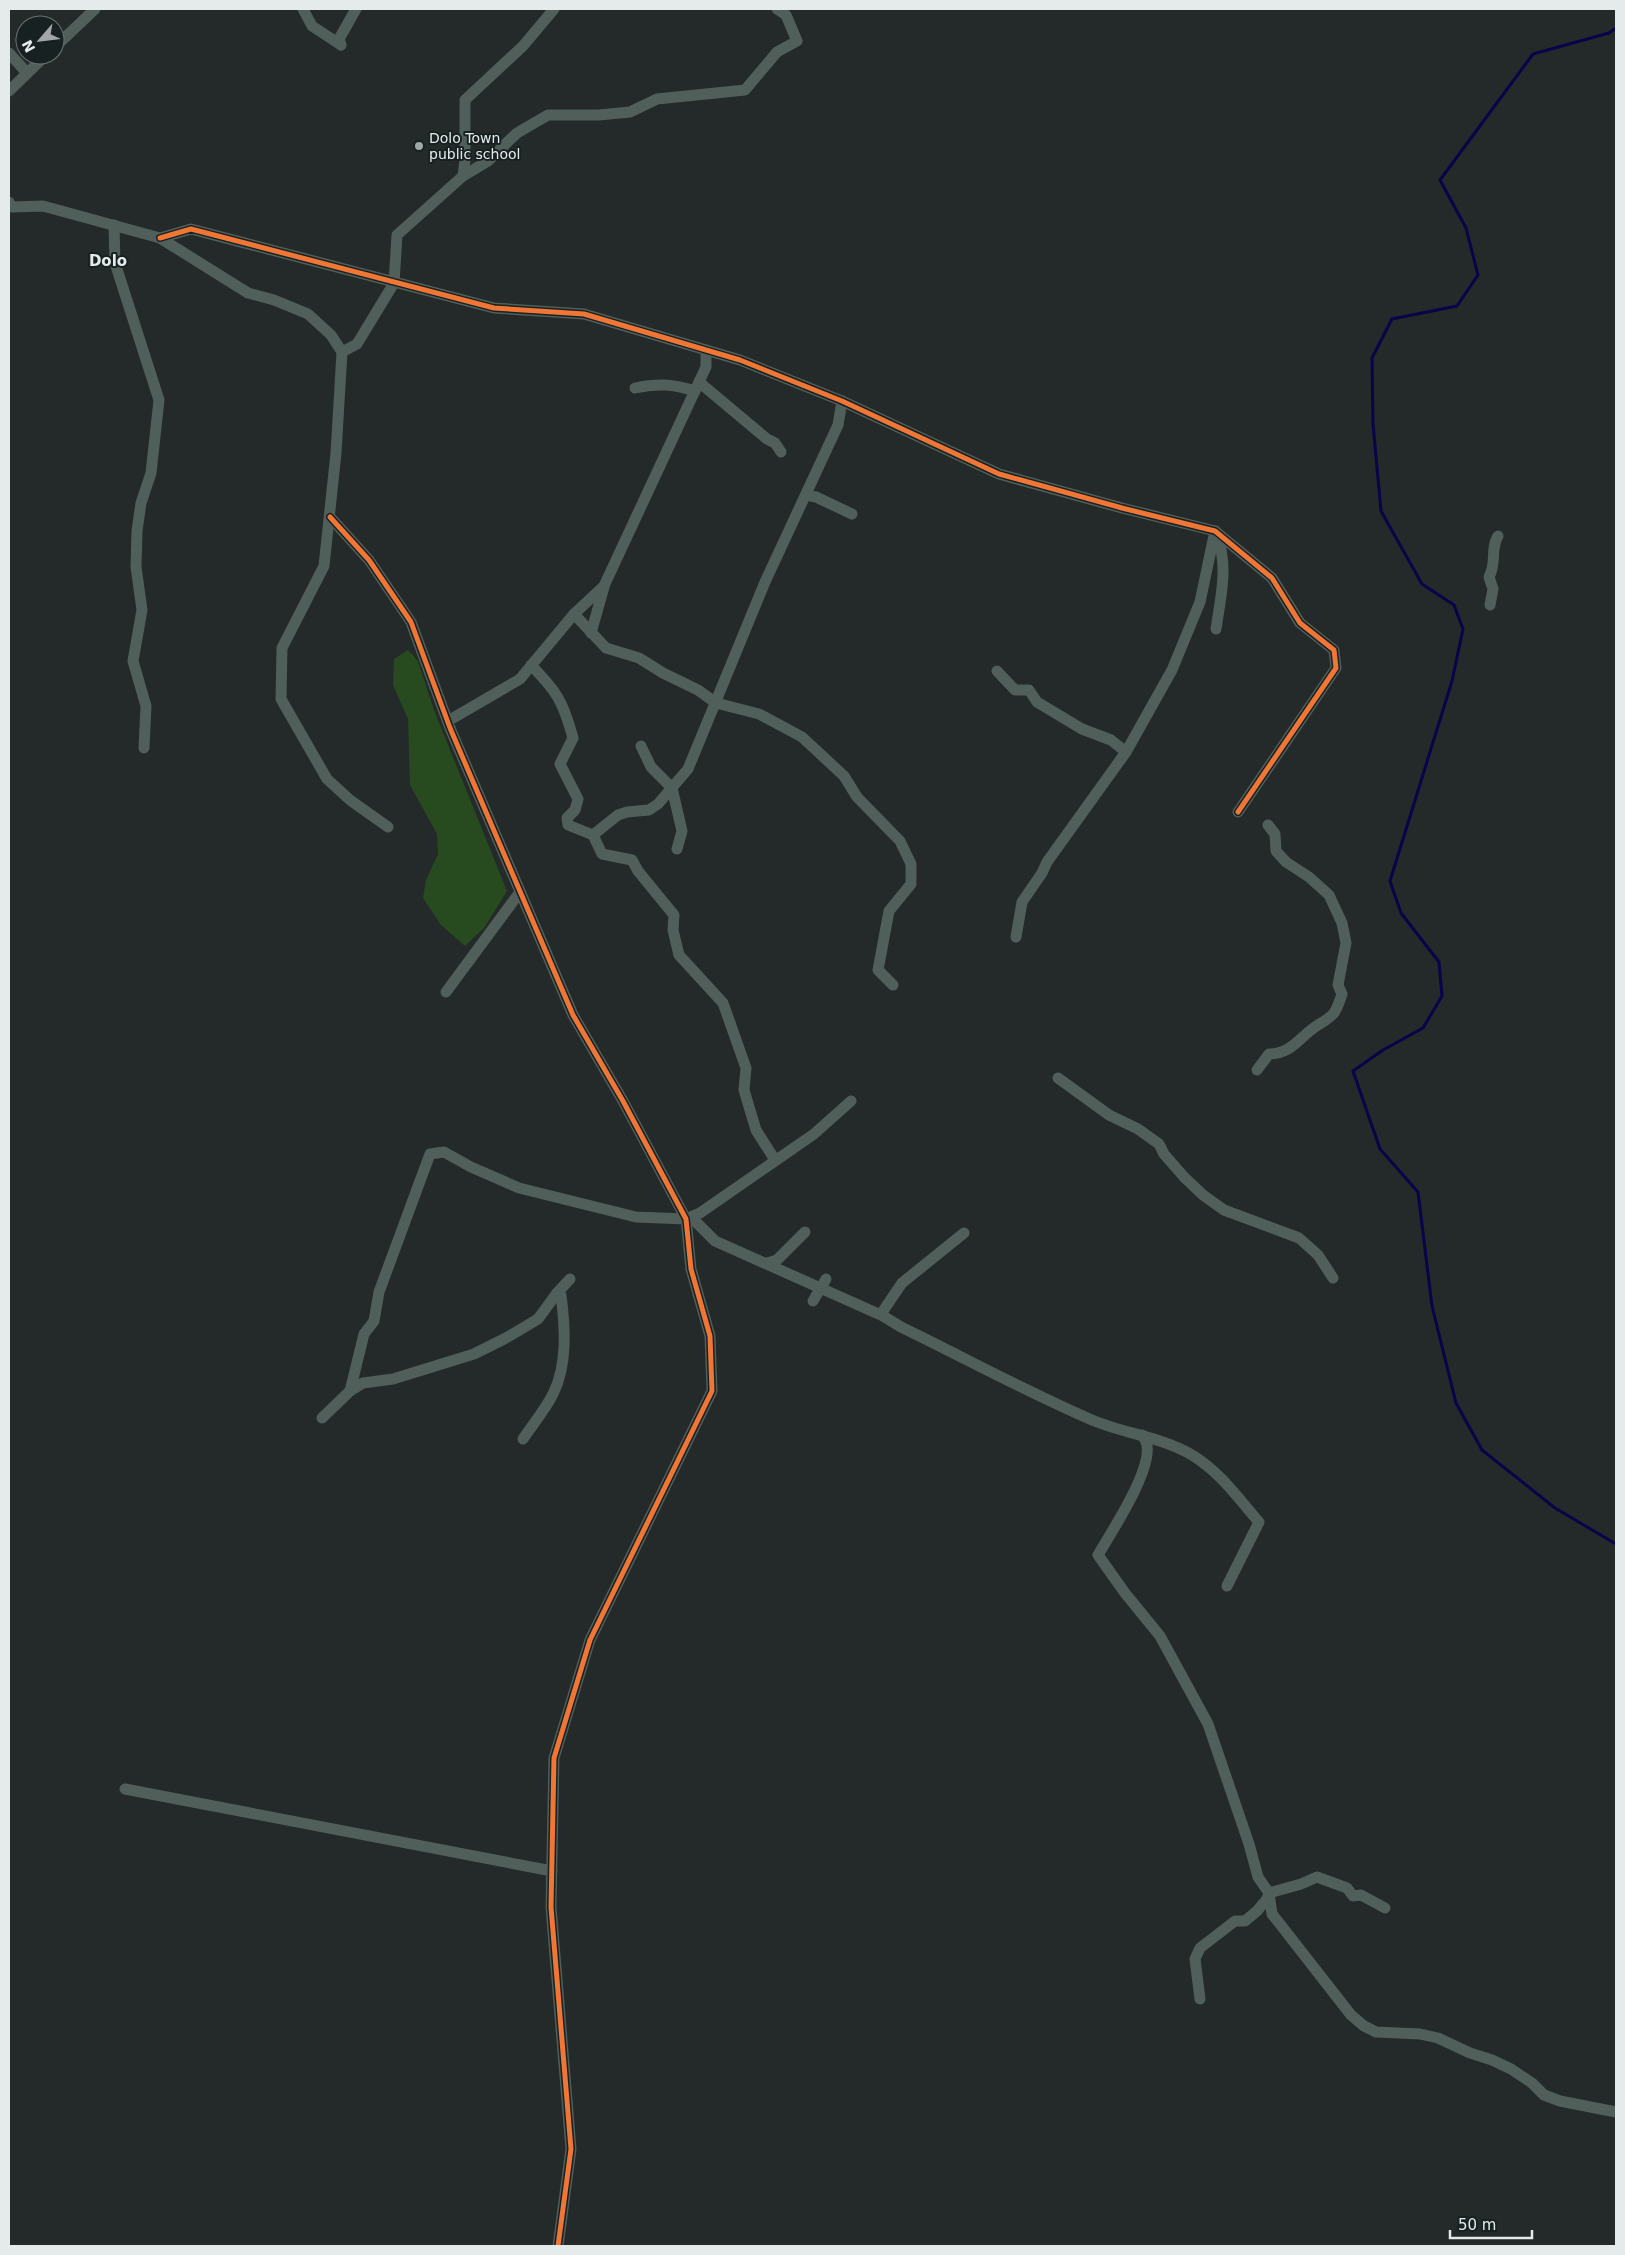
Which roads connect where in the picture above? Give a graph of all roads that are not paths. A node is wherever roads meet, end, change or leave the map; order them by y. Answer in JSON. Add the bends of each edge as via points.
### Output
{"nodes":[{"id":1,"x":95,"y":9,"type":"edge"},
{"id":2,"x":303,"y":9,"type":"edge"},
{"id":3,"x":356,"y":9,"type":"edge"},
{"id":4,"x":554,"y":9,"type":"edge"},
{"id":5,"x":777,"y":9,"type":"edge"},
{"id":6,"x":65,"y":37,"type":"edge"},
{"id":7,"x":9,"y":53,"type":"edge"},
{"id":8,"x":35,"y":65,"type":"edge"},
{"id":9,"x":27,"y":73,"type":"junction"},
{"id":10,"x":9,"y":91,"type":"edge"},
{"id":11,"x":463,"y":176,"type":"junction"},
{"id":12,"x":10,"y":208,"type":"edge"},
{"id":13,"x":114,"y":225,"type":"junction"},
{"id":14,"x":160,"y":238,"type":"junction"},
{"id":15,"x":394,"y":283,"type":"junction"},
{"id":16,"x":706,"y":350,"type":"junction"},
{"id":17,"x":342,"y":352,"type":"junction"},
{"id":18,"x":697,"y":386,"type":"junction"},
{"id":19,"x":635,"y":388,"type":"dead end"},
{"id":20,"x":842,"y":401,"type":"junction"},
{"id":21,"x":781,"y":452,"type":"dead end"},
{"id":22,"x":806,"y":495,"type":"junction"},
{"id":23,"x":852,"y":514,"type":"dead end"},
{"id":24,"x":330,"y":517,"type":"junction"},
{"id":25,"x":1215,"y":531,"type":"junction"},
{"id":26,"x":1498,"y":536,"type":"dead end"},
{"id":27,"x":604,"y":586,"type":"junction"},
{"id":28,"x":1490,"y":606,"type":"dead end"},
{"id":29,"x":574,"y":614,"type":"junction"},
{"id":30,"x":1216,"y":629,"type":"dead end"},
{"id":31,"x":591,"y":633,"type":"junction"},
{"id":32,"x":531,"y":665,"type":"junction"},
{"id":33,"x":996,"y":671,"type":"dead end"},
{"id":34,"x":716,"y":703,"type":"junction"},
{"id":35,"x":448,"y":721,"type":"junction"},
{"id":36,"x":641,"y":746,"type":"dead end"},
{"id":37,"x":144,"y":748,"type":"dead end"},
{"id":38,"x":1126,"y":752,"type":"junction"},
{"id":39,"x":672,"y":788,"type":"junction"},
{"id":40,"x":1238,"y":812,"type":"dead end"},
{"id":41,"x":1268,"y":826,"type":"dead end"},
{"id":42,"x":388,"y":827,"type":"dead end"},
{"id":43,"x":593,"y":835,"type":"junction"},
{"id":44,"x":677,"y":848,"type":"dead end"},
{"id":45,"x":520,"y":892,"type":"junction"},
{"id":46,"x":1016,"y":937,"type":"dead end"},
{"id":47,"x":893,"y":985,"type":"dead end"},
{"id":48,"x":446,"y":992,"type":"dead end"},
{"id":49,"x":1257,"y":1070,"type":"dead end"},
{"id":50,"x":1058,"y":1078,"type":"dead end"},
{"id":51,"x":851,"y":1101,"type":"dead end"},
{"id":52,"x":775,"y":1160,"type":"junction"},
{"id":53,"x":688,"y":1218,"type":"junction"},
{"id":54,"x":805,"y":1232,"type":"dead end"},
{"id":55,"x":964,"y":1233,"type":"dead end"},
{"id":56,"x":767,"y":1263,"type":"junction"},
{"id":57,"x":1333,"y":1278,"type":"dead end"},
{"id":58,"x":570,"y":1279,"type":"dead end"},
{"id":59,"x":824,"y":1284,"type":"junction"},
{"id":60,"x":557,"y":1293,"type":"junction"},
{"id":61,"x":813,"y":1300,"type":"dead end"},
{"id":62,"x":881,"y":1314,"type":"junction"},
{"id":63,"x":350,"y":1391,"type":"junction"},
{"id":64,"x":322,"y":1418,"type":"dead end"},
{"id":65,"x":1142,"y":1435,"type":"junction"},
{"id":66,"x":523,"y":1439,"type":"dead end"},
{"id":67,"x":1227,"y":1586,"type":"dead end"},
{"id":68,"x":125,"y":1789,"type":"dead end"},
{"id":69,"x":552,"y":1871,"type":"junction"},
{"id":70,"x":1269,"y":1893,"type":"junction"},
{"id":71,"x":1385,"y":1908,"type":"dead end"},
{"id":72,"x":1200,"y":1999,"type":"dead end"},
{"id":73,"x":1616,"y":2112,"type":"edge"},
{"id":74,"x":558,"y":2246,"type":"edge"}],
"edges":[{"from":1,"to":6,"type":"street"},
{"from":2,"to":3,"type":"street","via":[[312,26],[341,45],[339,39]]},
{"from":4,"to":11,"type":"street","via":[[524,46],[465,100],[466,160]]},
{"from":5,"to":11,"type":"street","via":[[786,15],[797,41],[777,52],[745,90],[657,99],[630,112],[599,116],[548,115],[517,133],[488,162]]},
{"from":7,"to":9,"type":"street"},
{"from":8,"to":9,"type":"street"},
{"from":9,"to":10,"type":"street"},
{"from":11,"to":15,"type":"street","via":[[397,235]]},
{"from":12,"to":13,"type":"street","via":[[43,206]]},
{"from":13,"to":14,"type":"street"},
{"from":13,"to":37,"type":"street","via":[[115,263],[159,400],[151,473],[141,503],[137,531],[136,567],[142,610],[133,661],[146,706]]},
{"from":14,"to":15,"type":"street","via":[[191,229]]},
{"from":14,"to":17,"type":"street","via":[[248,293],[308,314],[331,335]]},
{"from":15,"to":16,"type":"street","via":[[494,308],[584,314]]},
{"from":15,"to":17,"type":"street","via":[[357,344]]},
{"from":16,"to":18,"type":"street","via":[[706,368]]},
{"from":16,"to":20,"type":"street","via":[[740,360]]},
{"from":17,"to":24,"type":"street"},
{"from":18,"to":19,"type":"street","via":[[652,384]]},
{"from":18,"to":21,"type":"street","via":[[775,443]]},
{"from":18,"to":27,"type":"street"},
{"from":20,"to":22,"type":"street","via":[[838,425]]},
{"from":20,"to":25,"type":"street","via":[[999,474]]},
{"from":22,"to":23,"type":"street"},
{"from":22,"to":34,"type":"street","via":[[765,582]]},
{"from":24,"to":35,"type":"street","via":[[369,560],[411,622]]},
{"from":24,"to":42,"type":"street","via":[[324,566],[282,648],[281,699],[327,778],[350,800]]},
{"from":25,"to":30,"type":"street","via":[[1222,548],[1224,570]]},
{"from":25,"to":38,"type":"street","via":[[1200,602],[1172,670]]},
{"from":25,"to":40,"type":"street","via":[[1272,578],[1300,623],[1334,650],[1336,668]]},
{"from":26,"to":28,"type":"street","via":[[1493,545],[1494,568],[1489,577],[1493,590]]},
{"from":27,"to":29,"type":"street"},
{"from":27,"to":31,"type":"street"},
{"from":29,"to":31,"type":"street"},
{"from":29,"to":32,"type":"street"},
{"from":31,"to":34,"type":"street","via":[[606,648],[639,658]]},
{"from":32,"to":35,"type":"street","via":[[520,679]]},
{"from":32,"to":43,"type":"street","via":[[555,690],[573,738],[560,764],[578,799],[575,810],[567,818],[568,825]]},
{"from":33,"to":38,"type":"street","via":[[1015,690],[1029,690],[1037,702],[1110,740]]},
{"from":34,"to":39,"type":"street","via":[[688,769]]},
{"from":34,"to":47,"type":"street","via":[[759,714],[802,738],[844,776],[857,797],[900,841],[911,864],[911,884],[889,911],[878,970]]},
{"from":35,"to":45,"type":"street"},
{"from":36,"to":39,"type":"street","via":[[651,767]]},
{"from":38,"to":46,"type":"street","via":[[1022,902]]},
{"from":39,"to":43,"type":"street","via":[[650,810],[627,812]]},
{"from":39,"to":44,"type":"street","via":[[682,831]]},
{"from":41,"to":49,"type":"street","via":[[1276,834],[1276,851],[1329,895],[1342,923],[1346,943],[1338,985],[1342,994],[1334,1012],[1296,1045],[1278,1054],[1269,1054]]},
{"from":43,"to":52,"type":"street","via":[[602,854],[632,860],[674,915],[673,930],[679,955],[723,1003],[746,1068],[744,1090],[756,1130]]},
{"from":45,"to":48,"type":"street"},
{"from":45,"to":53,"type":"street","via":[[573,1015]]},
{"from":50,"to":57,"type":"street","via":[[1110,1115],[1159,1144],[1184,1177],[1224,1210],[1299,1238],[1318,1255]]},
{"from":51,"to":52,"type":"street","via":[[814,1134]]},
{"from":52,"to":53,"type":"street"},
{"from":53,"to":56,"type":"street","via":[[715,1241]]},
{"from":53,"to":63,"type":"street","via":[[636,1217],[589,1206],[519,1188],[444,1152],[430,1154],[380,1292],[374,1321],[364,1334]]},
{"from":53,"to":69,"type":"street","via":[[691,1269],[710,1336],[712,1390],[590,1640],[554,1758]]},
{"from":54,"to":56,"type":"street","via":[[777,1260]]},
{"from":55,"to":62,"type":"street","via":[[902,1283]]},
{"from":56,"to":59,"type":"street"},
{"from":58,"to":60,"type":"street"},
{"from":59,"to":61,"type":"street"},
{"from":59,"to":62,"type":"street"},
{"from":60,"to":63,"type":"street","via":[[538,1319],[474,1354],[393,1380],[363,1383]]},
{"from":60,"to":66,"type":"street","via":[[561,1294],[564,1320],[561,1368],[554,1393]]},
{"from":62,"to":65,"type":"street","via":[[1039,1396],[1095,1421]]},
{"from":63,"to":64,"type":"street"},
{"from":65,"to":67,"type":"street","via":[[1192,1455],[1217,1473],[1258,1522]]},
{"from":65,"to":70,"type":"street","via":[[1147,1446],[1140,1476],[1098,1555],[1160,1636],[1208,1724],[1258,1877]]},
{"from":68,"to":69,"type":"street"},
{"from":69,"to":74,"type":"street","via":[[571,2149]]},
{"from":70,"to":71,"type":"street","via":[[1317,1877]]},
{"from":70,"to":72,"type":"street","via":[[1245,1921],[1235,1921],[1200,1948],[1195,1959]]},
{"from":70,"to":73,"type":"street","via":[[1272,1914],[1351,2015],[1364,2026],[1376,2032],[1438,2038],[1511,2069],[1544,2095]]}]}
